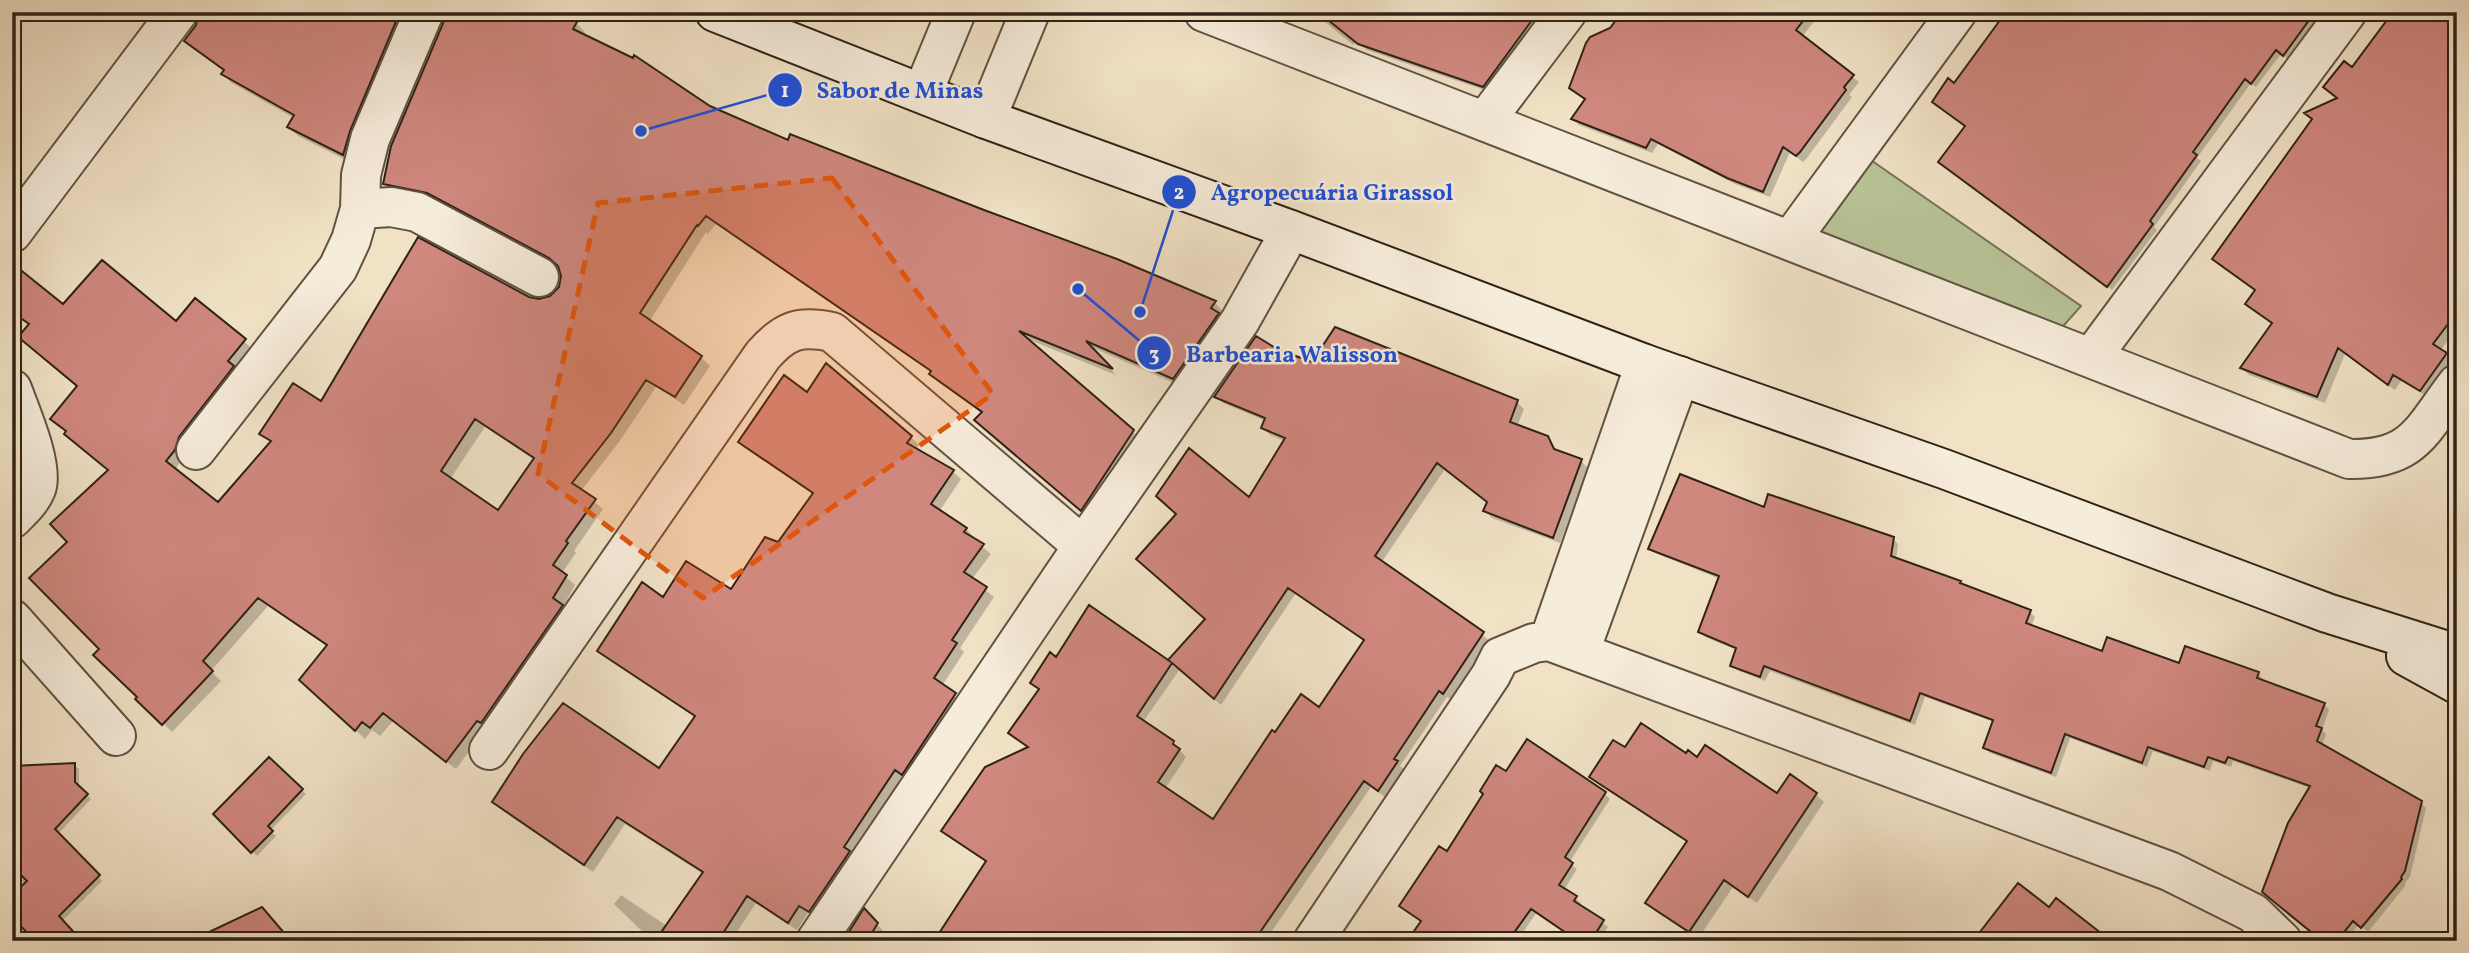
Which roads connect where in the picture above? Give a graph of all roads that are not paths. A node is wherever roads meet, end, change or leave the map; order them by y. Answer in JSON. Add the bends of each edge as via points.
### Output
{"nodes":[{"id":1,"x":178,"y":12,"type":"edge"},
{"id":2,"x":424,"y":12,"type":"edge"},
{"id":3,"x":715,"y":12,"type":"edge"},
{"id":4,"x":956,"y":12,"type":"edge"},
{"id":5,"x":1030,"y":12,"type":"edge"},
{"id":6,"x":1204,"y":12,"type":"edge"},
{"id":7,"x":1567,"y":12,"type":"edge"},
{"id":8,"x":1957,"y":12,"type":"edge"},
{"id":9,"x":2347,"y":12,"type":"edge"},
{"id":10,"x":923,"y":92,"type":"junction"},
{"id":11,"x":986,"y":119,"type":"junction"},
{"id":12,"x":1485,"y":121,"type":"junction"},
{"id":13,"x":359,"y":209,"type":"junction"},
{"id":14,"x":1291,"y":230,"type":"junction"},
{"id":15,"x":12,"y":233,"type":"edge"},
{"id":16,"x":1791,"y":239,"type":"junction"},
{"id":17,"x":539,"y":277,"type":"dead end"},
{"id":18,"x":2091,"y":358,"type":"junction"},
{"id":19,"x":1645,"y":364,"type":"junction"},
{"id":20,"x":1680,"y":376,"type":"junction"},
{"id":21,"x":2457,"y":384,"type":"edge"},
{"id":22,"x":12,"y":389,"type":"edge"},
{"id":23,"x":196,"y":450,"type":"dead end"},
{"id":24,"x":12,"y":519,"type":"edge"},
{"id":25,"x":1083,"y":546,"type":"junction"},
{"id":26,"x":2328,"y":613,"type":"junction"},
{"id":27,"x":12,"y":619,"type":"edge"},
{"id":28,"x":1564,"y":646,"type":"junction"},
{"id":29,"x":2457,"y":654,"type":"edge"},
{"id":30,"x":2457,"y":684,"type":"edge"},
{"id":31,"x":116,"y":736,"type":"dead end"},
{"id":32,"x":489,"y":750,"type":"dead end"},
{"id":33,"x":816,"y":941,"type":"edge"},
{"id":34,"x":1313,"y":941,"type":"edge"},
{"id":35,"x":2282,"y":941,"type":"edge"}],
"edges":[{"from":1,"to":15,"type":"street"},
{"from":2,"to":13,"type":"street","via":[[370,139]]},
{"from":3,"to":10,"type":"street"},
{"from":4,"to":10,"type":"street"},
{"from":5,"to":11,"type":"street"},
{"from":6,"to":12,"type":"street"},
{"from":7,"to":12,"type":"street"},
{"from":8,"to":16,"type":"street"},
{"from":9,"to":18,"type":"street"},
{"from":10,"to":11,"type":"street"},
{"from":11,"to":14,"type":"street"},
{"from":12,"to":16,"type":"street"},
{"from":13,"to":17,"type":"street","via":[[391,207],[417,212]]},
{"from":13,"to":23,"type":"street","via":[[338,268]]},
{"from":14,"to":19,"type":"street"},
{"from":14,"to":25,"type":"street","via":[[1240,321]]},
{"from":16,"to":18,"type":"street"},
{"from":18,"to":21,"type":"street","via":[[2349,459],[2392,455],[2410,445]]},
{"from":19,"to":20,"type":"street"},
{"from":19,"to":28,"type":"street"},
{"from":20,"to":26,"type":"street"},
{"from":20,"to":28,"type":"street"},
{"from":22,"to":24,"type":"street","via":[[36,464],[38,486]]},
{"from":25,"to":32,"type":"street","via":[[832,332],[811,328],[792,332],[763,355]]},
{"from":25,"to":33,"type":"street"},
{"from":26,"to":29,"type":"street"},
{"from":26,"to":30,"type":"street"},
{"from":27,"to":31,"type":"street"},
{"from":28,"to":34,"type":"street","via":[[1534,643],[1500,657]]},
{"from":28,"to":35,"type":"street","via":[[2169,871],[2253,913]]}]}
